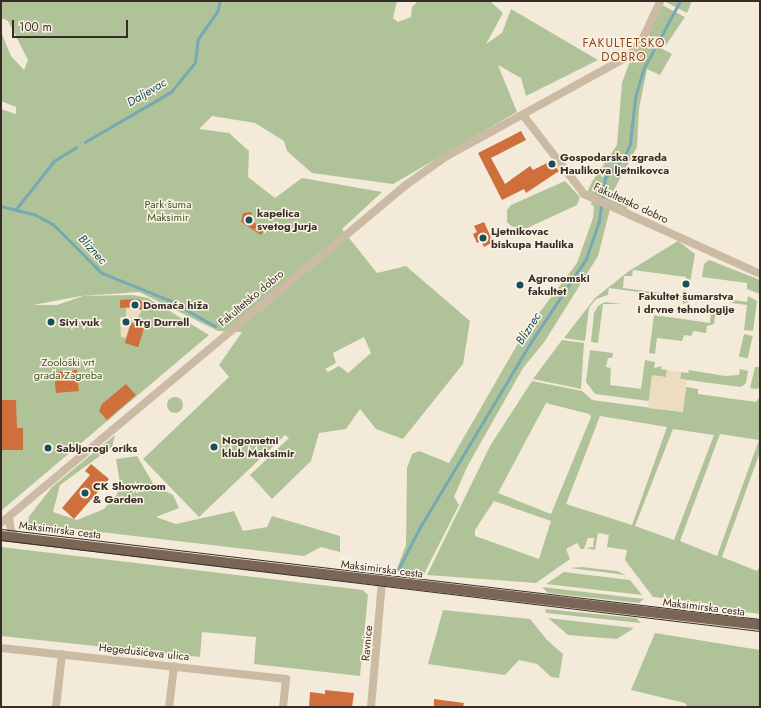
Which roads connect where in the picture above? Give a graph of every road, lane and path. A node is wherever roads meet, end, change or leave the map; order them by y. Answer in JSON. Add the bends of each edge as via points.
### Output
{"nodes":[{"id":1,"x":660,"y":1,"type":"edge"},
{"id":2,"x":522,"y":115,"type":"junction"},
{"id":3,"x":760,"y":274,"type":"edge"},
{"id":4,"x":9,"y":517,"type":"junction"},
{"id":5,"x":1,"y":524,"type":"edge"},
{"id":6,"x":1,"y":536,"type":"edge"},
{"id":7,"x":17,"y":537,"type":"junction"},
{"id":8,"x":382,"y":581,"type":"junction"},
{"id":9,"x":760,"y":625,"type":"edge"},
{"id":10,"x":1,"y":648,"type":"edge"},
{"id":11,"x":62,"y":654,"type":"junction"},
{"id":12,"x":174,"y":666,"type":"junction"},
{"id":13,"x":56,"y":707,"type":"edge"},
{"id":14,"x":169,"y":707,"type":"edge"},
{"id":15,"x":282,"y":707,"type":"edge"},
{"id":16,"x":371,"y":707,"type":"edge"}],
"edges":[{"from":1,"to":2,"type":"street","name":"Fakultetsko dobro","via":[[644,36],[629,56]]},
{"from":2,"to":3,"type":"street","name":"Fakultetsko dobro","via":[[559,160],[577,188],[593,198]]},
{"from":2,"to":4,"type":"street","name":"Fakultetsko dobro","via":[[447,156],[406,185]]},
{"from":4,"to":5,"type":"street","name":"Fakultetsko dobro"},
{"from":4,"to":7,"type":"street","via":[[11,531]]},
{"from":6,"to":7,"type":"main road","name":"Maksimirska cesta"},
{"from":7,"to":8,"type":"main road","name":"Maksimirska cesta"},
{"from":8,"to":9,"type":"main road","name":"Maksimirska cesta"},
{"from":8,"to":16,"type":"street","name":"Ravnice"},
{"from":10,"to":11,"type":"street","name":"Hegedušićeva ulica"},
{"from":11,"to":12,"type":"street","name":"Hegedušićeva ulica"},
{"from":11,"to":13,"type":"street"},
{"from":12,"to":14,"type":"street"},
{"from":12,"to":15,"type":"street","name":"Hegedušićeva ulica","via":[[286,678]]}]}
